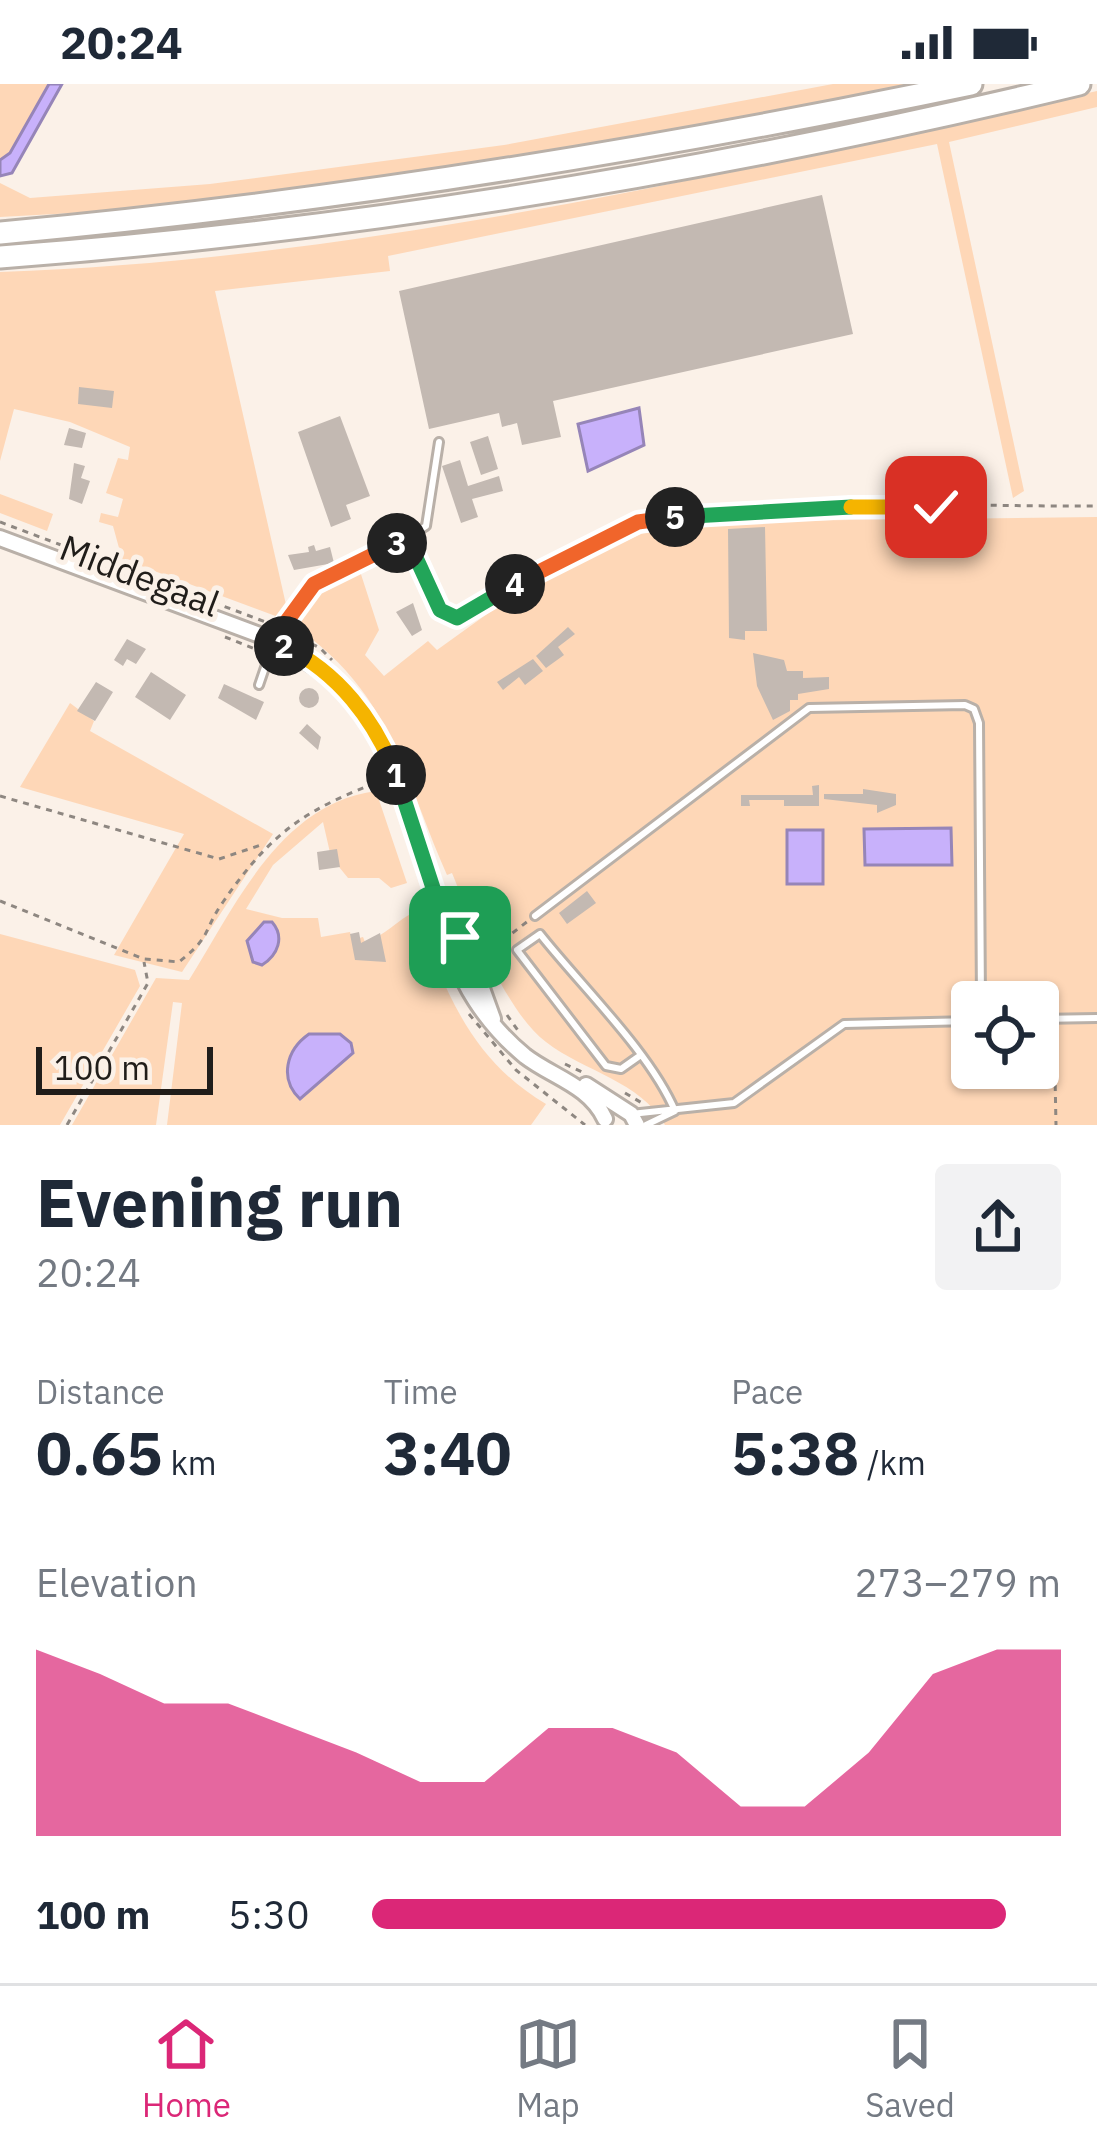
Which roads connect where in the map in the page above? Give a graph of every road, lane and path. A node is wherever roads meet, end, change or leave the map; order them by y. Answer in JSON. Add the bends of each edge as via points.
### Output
{"nodes":[{"id":1,"x":971,"y":84,"type":"edge"},
{"id":2,"x":1079,"y":84,"type":"edge"},
{"id":3,"x":0,"y":233,"type":"edge"},
{"id":4,"x":0,"y":257,"type":"edge"},
{"id":5,"x":439,"y":442,"type":"dead end"},
{"id":6,"x":1097,"y":506,"type":"edge"},
{"id":7,"x":0,"y":521,"type":"edge"},
{"id":8,"x":0,"y":538,"type":"edge"},
{"id":9,"x":407,"y":538,"type":"junction"},
{"id":10,"x":277,"y":634,"type":"junction"},
{"id":11,"x":259,"y":685,"type":"dead end"},
{"id":12,"x":386,"y":779,"type":"dead end"},
{"id":13,"x":0,"y":796,"type":"edge"},
{"id":14,"x":266,"y":843,"type":"junction"},
{"id":15,"x":0,"y":901,"type":"edge"},
{"id":16,"x":535,"y":916,"type":"joint"},
{"id":17,"x":452,"y":930,"type":"junction"},
{"id":18,"x":472,"y":941,"type":"dead end"},
{"id":19,"x":144,"y":959,"type":"junction"},
{"id":20,"x":479,"y":962,"type":"junction"},
{"id":21,"x":980,"y":981,"type":"edge"},
{"id":22,"x":496,"y":1012,"type":"junction"},
{"id":23,"x":1059,"y":1018,"type":"edge"},
{"id":24,"x":1097,"y":1018,"type":"edge"},
{"id":25,"x":951,"y":1021,"type":"edge"},
{"id":26,"x":525,"y":1040,"type":"dead end"},
{"id":27,"x":638,"y":1057,"type":"junction"},
{"id":28,"x":561,"y":1070,"type":"junction"},
{"id":29,"x":601,"y":1082,"type":"dead end"},
{"id":30,"x":1056,"y":1089,"type":"edge"},
{"id":31,"x":620,"y":1091,"type":"dead end"},
{"id":32,"x":650,"y":1112,"type":"junction"},
{"id":33,"x":675,"y":1112,"type":"junction"},
{"id":34,"x":634,"y":1118,"type":"edge"},
{"id":35,"x":603,"y":1122,"type":"edge"},
{"id":36,"x":67,"y":1125,"type":"edge"},
{"id":37,"x":1056,"y":1125,"type":"edge"}],
"edges":[{"from":1,"to":3,"type":"highway","via":[[468,179]]},
{"from":2,"to":4,"type":"highway","via":[[667,171],[382,215]]},
{"from":5,"to":9,"type":"lane","via":[[426,526]]},
{"from":6,"to":9,"type":"path","via":[[778,508],[638,522],[457,618],[440,610]]},
{"from":7,"to":10,"type":"path","name":"Middegaal"},
{"from":8,"to":10,"type":"street","name":"Middegaal"},
{"from":9,"to":10,"type":"street","via":[[314,584]]},
{"from":10,"to":11,"type":"lane"},
{"from":10,"to":17,"type":"street","name":"Middegaal","via":[[333,678],[378,736]]},
{"from":12,"to":14,"type":"path","via":[[321,803]]},
{"from":13,"to":14,"type":"path","via":[[219,859]]},
{"from":14,"to":19,"type":"path","via":[[220,907],[207,940],[179,962]]},
{"from":15,"to":19,"type":"path"},
{"from":16,"to":20,"type":"path"},
{"from":16,"to":21,"type":"lane","via":[[809,708],[965,706],[979,723]]},
{"from":17,"to":20,"type":"street","name":"Middegaal"},
{"from":17,"to":22,"type":"street","name":"Middegaal","via":[[458,967]]},
{"from":18,"to":20,"type":"path"},
{"from":19,"to":36,"type":"path","via":[[148,983]]},
{"from":20,"to":22,"type":"street","name":"Middegaal"},
{"from":22,"to":26,"type":"path"},
{"from":22,"to":28,"type":"street","name":"Middegaal","via":[[527,1058]]},
{"from":23,"to":24,"type":"lane"},
{"from":25,"to":33,"type":"lane","via":[[844,1024],[734,1103]]},
{"from":27,"to":27,"type":"lane","via":[[540,934],[517,950],[606,1066],[621,1069]]},
{"from":27,"to":33,"type":"lane"},
{"from":28,"to":29,"type":"path"},
{"from":28,"to":34,"type":"street","name":"Middegaal"},
{"from":28,"to":35,"type":"street","name":"Middegaal"},
{"from":30,"to":37,"type":"path"},
{"from":31,"to":32,"type":"path"},
{"from":32,"to":33,"type":"lane"},
{"from":32,"to":34,"type":"lane"},
{"from":33,"to":34,"type":"lane"},
{"from":34,"to":35,"type":"street"}]}
